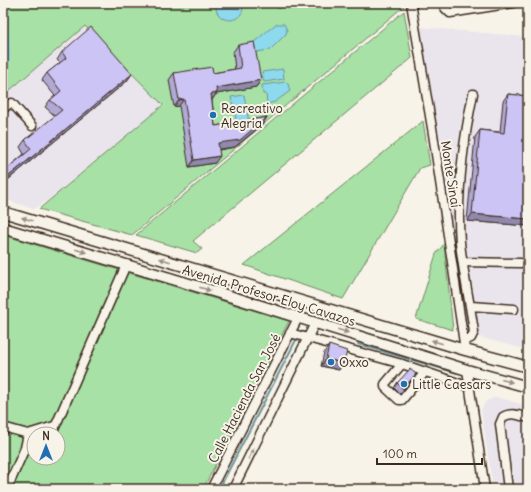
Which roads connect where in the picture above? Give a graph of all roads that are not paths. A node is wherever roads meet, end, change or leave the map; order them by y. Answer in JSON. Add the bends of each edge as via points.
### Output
{"nodes":[{"id":1,"x":411,"y":3,"type":"edge"},
{"id":2,"x":513,"y":3,"type":"edge"},
{"id":3,"x":445,"y":6,"type":"edge"},
{"id":4,"x":473,"y":94,"type":"dead end"},
{"id":5,"x":3,"y":109,"type":"edge"},
{"id":6,"x":32,"y":126,"type":"dead end"},
{"id":7,"x":3,"y":212,"type":"edge"},
{"id":8,"x":52,"y":226,"type":"junction"},
{"id":9,"x":3,"y":228,"type":"edge"},
{"id":10,"x":25,"y":234,"type":"junction"},
{"id":11,"x":88,"y":237,"type":"junction"},
{"id":12,"x":61,"y":245,"type":"junction"},
{"id":13,"x":463,"y":262,"type":"junction"},
{"id":14,"x":521,"y":263,"type":"dead end"},
{"id":15,"x":126,"y":265,"type":"junction"},
{"id":16,"x":471,"y":306,"type":"junction"},
{"id":17,"x":514,"y":310,"type":"dead end"},
{"id":18,"x":298,"y":318,"type":"junction"},
{"id":19,"x":315,"y":323,"type":"junction"},
{"id":20,"x":290,"y":333,"type":"junction"},
{"id":21,"x":308,"y":338,"type":"junction"},
{"id":22,"x":464,"y":346,"type":"junction"},
{"id":23,"x":402,"y":364,"type":"junction"},
{"id":24,"x":528,"y":367,"type":"edge"},
{"id":25,"x":467,"y":370,"type":"junction"},
{"id":26,"x":425,"y":372,"type":"junction"},
{"id":27,"x":470,"y":387,"type":"junction"},
{"id":28,"x":528,"y":387,"type":"edge"},
{"id":29,"x":528,"y":418,"type":"edge"},
{"id":30,"x":55,"y":426,"type":"edge"},
{"id":31,"x":3,"y":427,"type":"edge"},
{"id":32,"x":26,"y":433,"type":"edge"},
{"id":33,"x":26,"y":443,"type":"edge"},
{"id":34,"x":25,"y":448,"type":"joint"},
{"id":35,"x":3,"y":477,"type":"edge"},
{"id":36,"x":12,"y":480,"type":"junction"},
{"id":37,"x":483,"y":487,"type":"edge"},
{"id":38,"x":8,"y":489,"type":"edge"},
{"id":39,"x":211,"y":489,"type":"edge"},
{"id":40,"x":233,"y":489,"type":"edge"},
{"id":41,"x":508,"y":489,"type":"edge"}],
"edges":[{"from":1,"to":22,"type":"street","name":"Monte Sinaí"},
{"from":2,"to":3,"type":"street","via":[[455,13],[450,13]]},
{"from":4,"to":13,"type":"street","via":[[460,182]]},
{"from":5,"to":6,"type":"street","via":[[12,103]]},
{"from":8,"to":7,"type":"main road","name":"Avenida Profesor Eloy Cavazos","one_way":true},
{"from":8,"to":10,"type":"main road","via":[[53,232],[50,236]]},
{"from":8,"to":11,"type":"main road","name":"Avenida Profesor Eloy Cavazos"},
{"from":9,"to":10,"type":"main road","name":"Avenida Profesor Eloy Cavazos"},
{"from":10,"to":12,"type":"main road","name":"Avenida Profesor Eloy Cavazos"},
{"from":11,"to":12,"type":"main road","via":[[66,236],[61,240]]},
{"from":22,"to":11,"type":"main road","name":"Avenida Profesor Eloy Cavazos","one_way":true},
{"from":12,"to":15,"type":"main road","name":"Avenida Profesor Eloy Cavazos","one_way":true},
{"from":13,"to":14,"type":"street"},
{"from":13,"to":16,"type":"street"},
{"from":15,"to":18,"type":"main road","name":"Avenida Profesor Eloy Cavazos","one_way":true},
{"from":15,"to":30,"type":"street"},
{"from":16,"to":17,"type":"street"},
{"from":16,"to":22,"type":"street","via":[[474,334]]},
{"from":18,"to":19,"type":"main road","name":"Avenida Profesor Eloy Cavazos"},
{"from":18,"to":20,"type":"street","name":"Calle Hacienda San José"},
{"from":19,"to":21,"type":"street"},
{"from":19,"to":25,"type":"main road","name":"Avenida Profesor Eloy Cavazos","one_way":true},
{"from":20,"to":21,"type":"street"},
{"from":20,"to":39,"type":"street","name":"Calle Hacienda San José"},
{"from":21,"to":23,"type":"street"},
{"from":40,"to":21,"type":"street","one_way":true},
{"from":22,"to":24,"type":"main road","name":"Avenida Profesor Eloy Cavazos"},
{"from":23,"to":26,"type":"street"},
{"from":23,"to":26,"type":"street","via":[[385,384],[399,400],[402,400]]},
{"from":25,"to":27,"type":"street"},
{"from":25,"to":28,"type":"main road","name":"Avenida Profesor Eloy Cavazos","one_way":true},
{"from":26,"to":27,"type":"street"},
{"from":27,"to":37,"type":"street"},
{"from":29,"to":41,"type":"street","via":[[510,414],[503,417],[500,424]]},
{"from":31,"to":32,"type":"street"},
{"from":33,"to":34,"type":"street"},
{"from":34,"to":36,"type":"street"},
{"from":35,"to":36,"type":"street"},
{"from":36,"to":38,"type":"street"}]}
